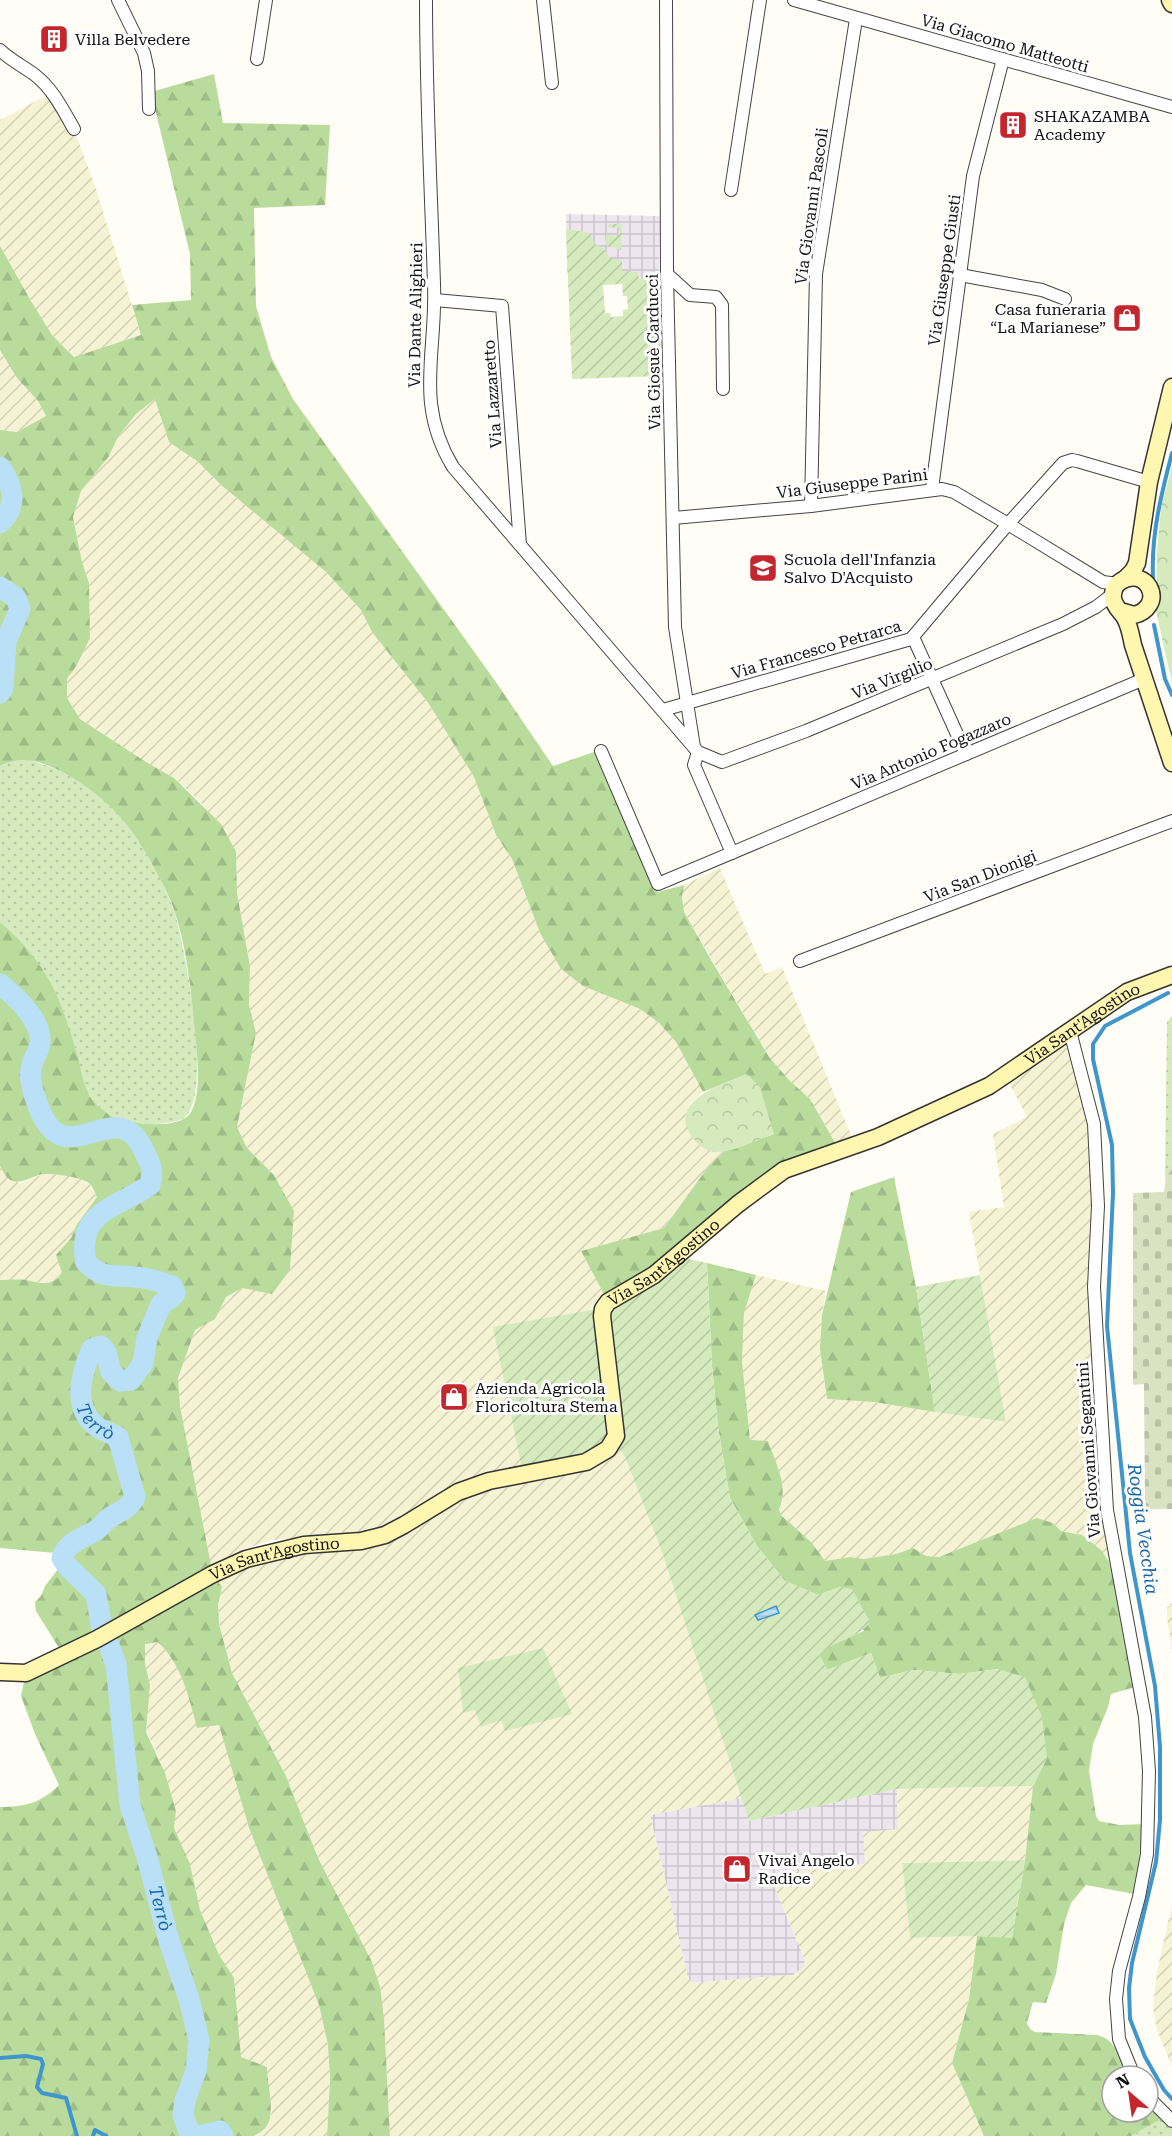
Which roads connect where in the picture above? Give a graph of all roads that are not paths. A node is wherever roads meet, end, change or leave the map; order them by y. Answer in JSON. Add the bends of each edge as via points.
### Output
{"nodes":[{"id":1,"x":118,"y":0,"type":"edge"},
{"id":2,"x":266,"y":0,"type":"edge"},
{"id":3,"x":426,"y":0,"type":"edge"},
{"id":4,"x":543,"y":0,"type":"edge"},
{"id":5,"x":666,"y":0,"type":"edge"},
{"id":6,"x":760,"y":0,"type":"edge"},
{"id":7,"x":794,"y":0,"type":"edge"},
{"id":8,"x":1170,"y":0,"type":"edge"},
{"id":9,"x":1172,"y":4,"type":"edge"},
{"id":10,"x":856,"y":19,"type":"junction"},
{"id":11,"x":0,"y":50,"type":"edge"},
{"id":12,"x":257,"y":59,"type":"dead end"},
{"id":13,"x":1003,"y":59,"type":"junction"},
{"id":14,"x":552,"y":83,"type":"dead end"},
{"id":15,"x":1172,"y":107,"type":"edge"},
{"id":16,"x":149,"y":109,"type":"dead end"},
{"id":17,"x":74,"y":129,"type":"dead end"},
{"id":18,"x":732,"y":190,"type":"dead end"},
{"id":19,"x":667,"y":274,"type":"junction"},
{"id":20,"x":960,"y":275,"type":"junction"},
{"id":21,"x":1065,"y":299,"type":"dead end"},
{"id":22,"x":435,"y":300,"type":"junction"},
{"id":23,"x":1172,"y":387,"type":"edge"},
{"id":24,"x":723,"y":389,"type":"dead end"},
{"id":25,"x":1149,"y":482,"type":"junction"},
{"id":26,"x":932,"y":489,"type":"junction"},
{"id":27,"x":810,"y":506,"type":"junction"},
{"id":28,"x":673,"y":518,"type":"junction"},
{"id":29,"x":1008,"y":524,"type":"junction"},
{"id":30,"x":520,"y":545,"type":"junction"},
{"id":31,"x":1137,"y":563,"type":"junction"},
{"id":32,"x":1144,"y":582,"type":"junction"},
{"id":33,"x":1119,"y":595,"type":"junction"},
{"id":34,"x":1141,"y":614,"type":"junction"},
{"id":35,"x":913,"y":638,"type":"junction"},
{"id":36,"x":1144,"y":679,"type":"junction"},
{"id":37,"x":933,"y":680,"type":"junction"},
{"id":38,"x":686,"y":703,"type":"junction"},
{"id":39,"x":663,"y":710,"type":"junction"},
{"id":40,"x":1172,"y":740,"type":"edge"},
{"id":41,"x":696,"y":750,"type":"junction"},
{"id":42,"x":601,"y":751,"type":"dead end"},
{"id":43,"x":966,"y":754,"type":"junction"},
{"id":44,"x":1172,"y":763,"type":"edge"},
{"id":45,"x":1172,"y":821,"type":"edge"},
{"id":46,"x":732,"y":853,"type":"junction"},
{"id":47,"x":800,"y":961,"type":"dead end"},
{"id":48,"x":1172,"y":975,"type":"edge"},
{"id":49,"x":1070,"y":1032,"type":"junction"},
{"id":50,"x":0,"y":1672,"type":"edge"},
{"id":51,"x":1128,"y":2064,"type":"edge"},
{"id":52,"x":1160,"y":2109,"type":"edge"},
{"id":53,"x":1172,"y":2121,"type":"edge"}],
"edges":[{"from":1,"to":16,"type":"street","via":[[144,53]]},
{"from":2,"to":12,"type":"street"},
{"from":3,"to":22,"type":"street","name":"Via Dante Alighieri"},
{"from":4,"to":14,"type":"street"},
{"from":5,"to":19,"type":"street","name":"Via Giosuè Carducci"},
{"from":6,"to":18,"type":"street"},
{"from":7,"to":10,"type":"street","name":"Via Giacomo Matteotti"},
{"from":8,"to":9,"type":"street"},
{"from":10,"to":13,"type":"street","name":"Via Giacomo Matteotti"},
{"from":10,"to":27,"type":"street","name":"Via Giovanni Pascoli","via":[[816,274]]},
{"from":11,"to":17,"type":"street","via":[[53,92]]},
{"from":13,"to":15,"type":"street","name":"Via Giacomo Matteotti"},
{"from":13,"to":20,"type":"street","name":"Via Giuseppe Giusti","via":[[973,176]]},
{"from":19,"to":24,"type":"street","via":[[690,295],[716,297],[722,305]]},
{"from":19,"to":28,"type":"street","name":"Via Giosuè Carducci"},
{"from":20,"to":21,"type":"street","via":[[1042,290]]},
{"from":20,"to":26,"type":"street","name":"Via Giuseppe Giusti"},
{"from":22,"to":30,"type":"street","name":"Via Dante Alighieri","via":[[429,366],[436,433],[453,467]]},
{"from":22,"to":30,"type":"street","name":"Via Lazzaretto","via":[[502,306]]},
{"from":23,"to":25,"type":"street"},
{"from":25,"to":29,"type":"street","name":"Via Francesco Petrarca","via":[[1067,461],[1058,466]]},
{"from":25,"to":31,"type":"street"},
{"from":26,"to":27,"type":"street","name":"Via Giuseppe Parini"},
{"from":26,"to":29,"type":"street","name":"Via Giuseppe Parini","via":[[954,492]]},
{"from":27,"to":28,"type":"street","name":"Via Giuseppe Parini"},
{"from":28,"to":38,"type":"street","name":"Via Giosuè Carducci","via":[[675,627]]},
{"from":29,"to":33,"type":"street","name":"Via Giuseppe Parini"},
{"from":29,"to":35,"type":"street","name":"Via Francesco Petrarca"},
{"from":30,"to":39,"type":"street","name":"Via Dante Alighieri"},
{"from":31,"to":32,"type":"street"},
{"from":31,"to":33,"type":"street"},
{"from":32,"to":33,"type":"street","via":[[1135,577]]},
{"from":32,"to":34,"type":"street","via":[[1150,588],[1151,602]]},
{"from":33,"to":34,"type":"street","via":[[1130,615]]},
{"from":33,"to":36,"type":"street"},
{"from":33,"to":37,"type":"street","name":"Via Virgilio"},
{"from":34,"to":40,"type":"street","via":[[1137,639]]},
{"from":35,"to":37,"type":"street"},
{"from":35,"to":38,"type":"street","name":"Via Francesco Petrarca"},
{"from":36,"to":43,"type":"street","name":"Via Antonio Fogazzaro"},
{"from":36,"to":44,"type":"street"},
{"from":37,"to":41,"type":"street","name":"Via Virgilio","via":[[722,762]]},
{"from":37,"to":43,"type":"street"},
{"from":38,"to":39,"type":"street","name":"Via Francesco Petrarca"},
{"from":38,"to":41,"type":"street","name":"Via Giosuè Carducci"},
{"from":39,"to":41,"type":"street","name":"Via Dante Alighieri"},
{"from":41,"to":46,"type":"street","via":[[694,765]]},
{"from":42,"to":46,"type":"street","name":"Via Antonio Fogazzaro","via":[[658,884]]},
{"from":43,"to":46,"type":"street","name":"Via Antonio Fogazzaro"},
{"from":45,"to":47,"type":"street","name":"Via San Dionigi"},
{"from":48,"to":49,"type":"street","name":"Via Sant'Agostino","via":[[1127,992]]},
{"from":49,"to":50,"type":"street","name":"Via Sant'Agostino","via":[[999,1080],[945,1107],[878,1137],[784,1170],[654,1275],[608,1302],[602,1316],[616,1436],[608,1449],[586,1462],[489,1481],[458,1492],[385,1535],[361,1541],[304,1545],[246,1558],[97,1639],[26,1672]]},
{"from":49,"to":51,"type":"street","name":"Via Giovanni Segantini","via":[[1094,1124],[1098,1206],[1094,1287],[1107,1510],[1145,1717],[1149,1771],[1147,1854],[1119,1971],[1116,2000],[1119,2038]]},
{"from":52,"to":53,"type":"street"}]}
